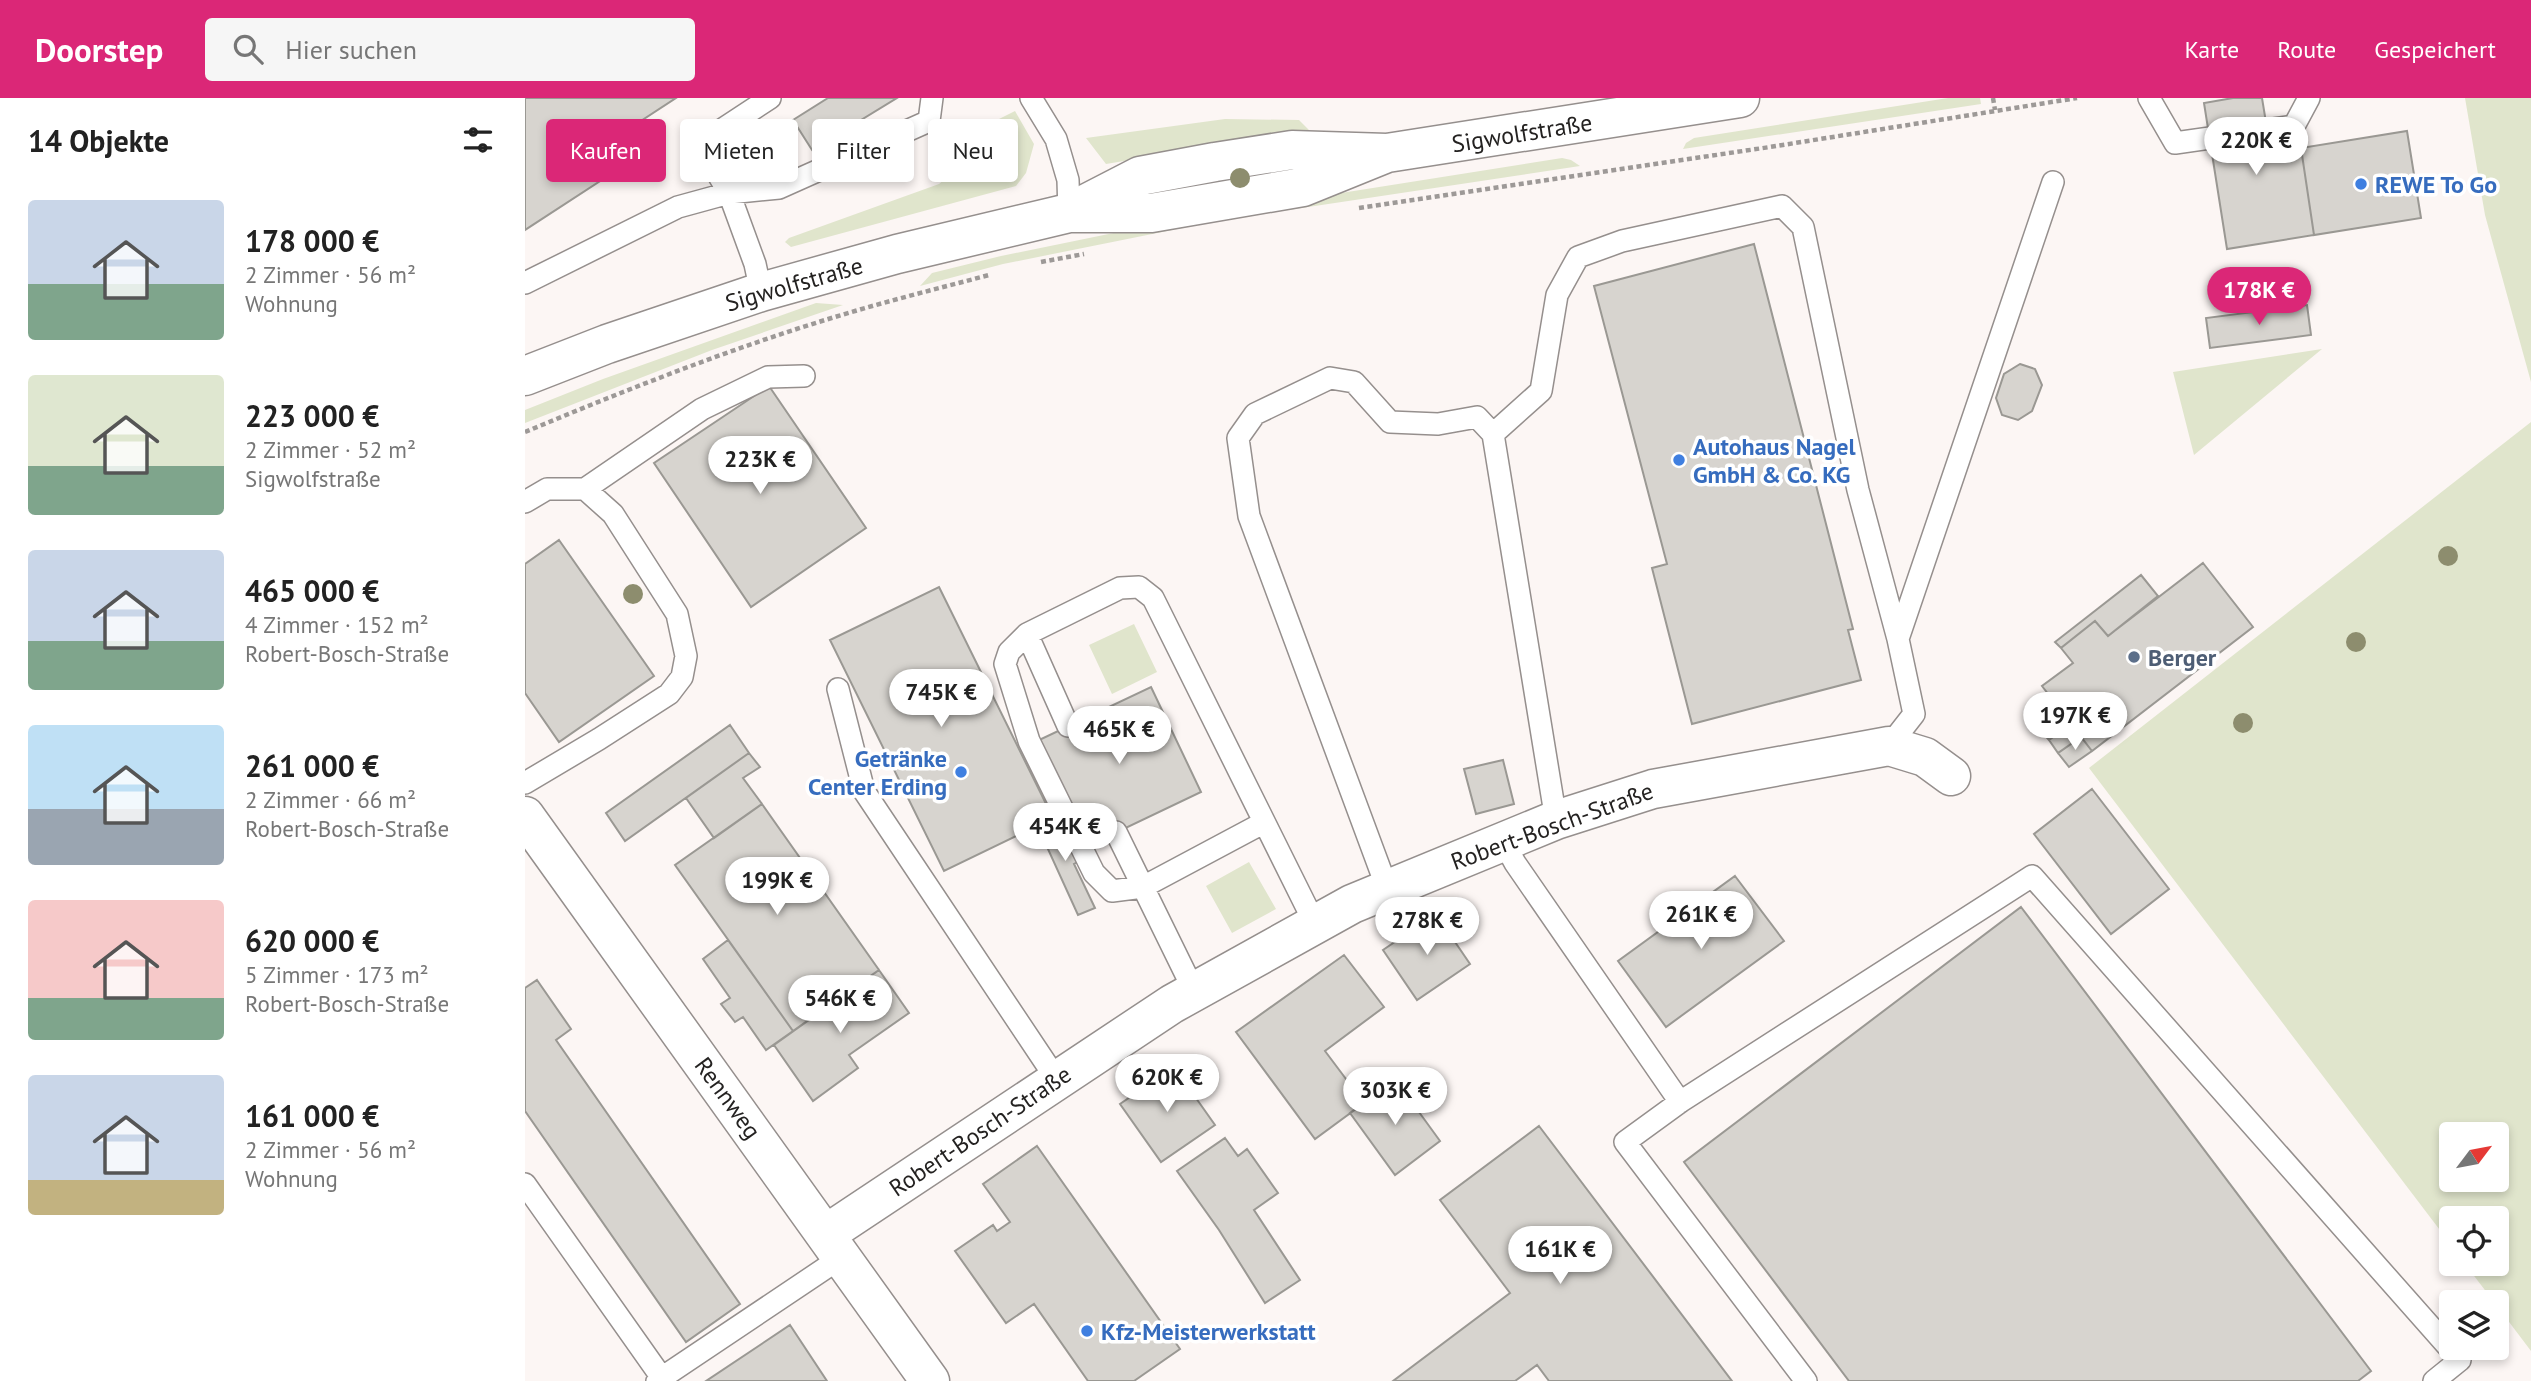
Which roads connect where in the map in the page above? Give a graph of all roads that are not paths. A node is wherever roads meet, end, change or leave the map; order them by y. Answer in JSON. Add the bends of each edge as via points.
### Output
{"nodes":[{"id":1,"x":770,"y":98,"type":"edge"},
{"id":2,"x":932,"y":98,"type":"edge"},
{"id":3,"x":1031,"y":98,"type":"edge"},
{"id":4,"x":1740,"y":98,"type":"edge"},
{"id":5,"x":2149,"y":98,"type":"edge"},
{"id":6,"x":2309,"y":98,"type":"edge"},
{"id":7,"x":2053,"y":182,"type":"dead end"},
{"id":8,"x":729,"y":193,"type":"junction"},
{"id":9,"x":1069,"y":213,"type":"junction"},
{"id":10,"x":525,"y":283,"type":"edge"},
{"id":11,"x":761,"y":292,"type":"junction"},
{"id":12,"x":525,"y":376,"type":"edge"},
{"id":13,"x":804,"y":376,"type":"dead end"},
{"id":14,"x":1493,"y":434,"type":"junction"},
{"id":15,"x":585,"y":489,"type":"junction"},
{"id":16,"x":525,"y":502,"type":"edge"},
{"id":17,"x":1027,"y":635,"type":"junction"},
{"id":18,"x":1898,"y":639,"type":"junction"},
{"id":19,"x":838,"y":689,"type":"dead end"},
{"id":20,"x":1068,"y":726,"type":"dead end"},
{"id":21,"x":1889,"y":746,"type":"junction"},
{"id":22,"x":1951,"y":776,"type":"dead end"},
{"id":23,"x":525,"y":783,"type":"edge"},
{"id":24,"x":1556,"y":820,"type":"junction"},
{"id":25,"x":1263,"y":823,"type":"junction"},
{"id":26,"x":529,"y":831,"type":"edge"},
{"id":27,"x":1116,"y":832,"type":"dead end"},
{"id":28,"x":1503,"y":841,"type":"junction"},
{"id":29,"x":1143,"y":887,"type":"junction"},
{"id":30,"x":1387,"y":888,"type":"junction"},
{"id":31,"x":1315,"y":924,"type":"junction"},
{"id":32,"x":1193,"y":991,"type":"junction"},
{"id":33,"x":1057,"y":1080,"type":"junction"},
{"id":34,"x":1680,"y":1102,"type":"junction"},
{"id":35,"x":525,"y":1184,"type":"edge"},
{"id":36,"x":834,"y":1246,"type":"junction"},
{"id":37,"x":660,"y":1379,"type":"edge"},
{"id":38,"x":930,"y":1381,"type":"edge"},
{"id":39,"x":1807,"y":1381,"type":"edge"},
{"id":40,"x":2434,"y":1381,"type":"edge"}],
"edges":[{"from":1,"to":8,"type":"lane","via":[[700,144]]},
{"from":2,"to":8,"type":"lane","via":[[929,121],[779,188]]},
{"from":3,"to":9,"type":"lane","via":[[1056,139],[1068,180]]},
{"from":4,"to":9,"type":"street","name":"Sigwolfstraße","via":[[1387,153],[1303,187],[1151,213]]},
{"from":5,"to":6,"type":"lane","via":[[2175,143],[2294,126]]},
{"from":7,"to":18,"type":"lane"},
{"from":8,"to":10,"type":"lane","via":[[677,207]]},
{"from":8,"to":11,"type":"lane"},
{"from":9,"to":11,"type":"street","name":"Sigwolfstraße","via":[[980,232]]},
{"from":11,"to":12,"type":"street","name":"Sigwolfstraße"},
{"from":13,"to":15,"type":"lane","via":[[768,377],[702,409]]},
{"from":14,"to":18,"type":"lane","via":[[1541,391],[1557,295],[1578,257],[1622,241],[1782,206],[1803,227],[1858,490]]},
{"from":14,"to":24,"type":"lane"},
{"from":14,"to":30,"type":"lane","via":[[1477,417],[1438,424],[1390,422],[1354,382],[1330,378],[1255,414],[1238,438],[1249,516]]},
{"from":15,"to":16,"type":"lane","via":[[547,489]]},
{"from":15,"to":23,"type":"lane","via":[[613,514],[677,614],[686,656],[682,677],[669,694]]},
{"from":17,"to":20,"type":"lane"},
{"from":17,"to":25,"type":"lane","via":[[1120,588],[1139,587],[1153,598]]},
{"from":17,"to":29,"type":"lane","via":[[1009,652],[1005,664],[1028,741],[1094,873],[1112,891]]},
{"from":18,"to":21,"type":"lane","via":[[1914,714]]},
{"from":19,"to":33,"type":"lane","via":[[865,792]]},
{"from":21,"to":22,"type":"street","name":"Robert-Bosch-Straße","via":[[1925,757]]},
{"from":21,"to":24,"type":"street","name":"Robert-Bosch-Straße","via":[[1653,789]]},
{"from":24,"to":28,"type":"street","name":"Robert-Bosch-Straße"},
{"from":25,"to":29,"type":"lane"},
{"from":25,"to":31,"type":"lane"},
{"from":26,"to":36,"type":"street","name":"Rennweg"},
{"from":27,"to":29,"type":"lane"},
{"from":28,"to":30,"type":"street","name":"Robert-Bosch-Straße"},
{"from":28,"to":34,"type":"lane"},
{"from":29,"to":32,"type":"lane"},
{"from":30,"to":31,"type":"street","name":"Robert-Bosch-Straße"},
{"from":31,"to":32,"type":"street","name":"Robert-Bosch-Straße"},
{"from":32,"to":33,"type":"street","name":"Robert-Bosch-Straße"},
{"from":33,"to":36,"type":"street","name":"Robert-Bosch-Straße"},
{"from":34,"to":39,"type":"lane","via":[[1626,1142]]},
{"from":34,"to":40,"type":"lane","via":[[2032,876],[2460,1360]]},
{"from":35,"to":37,"type":"lane"},
{"from":36,"to":37,"type":"lane"},
{"from":36,"to":38,"type":"street","name":"Rennweg"}]}
